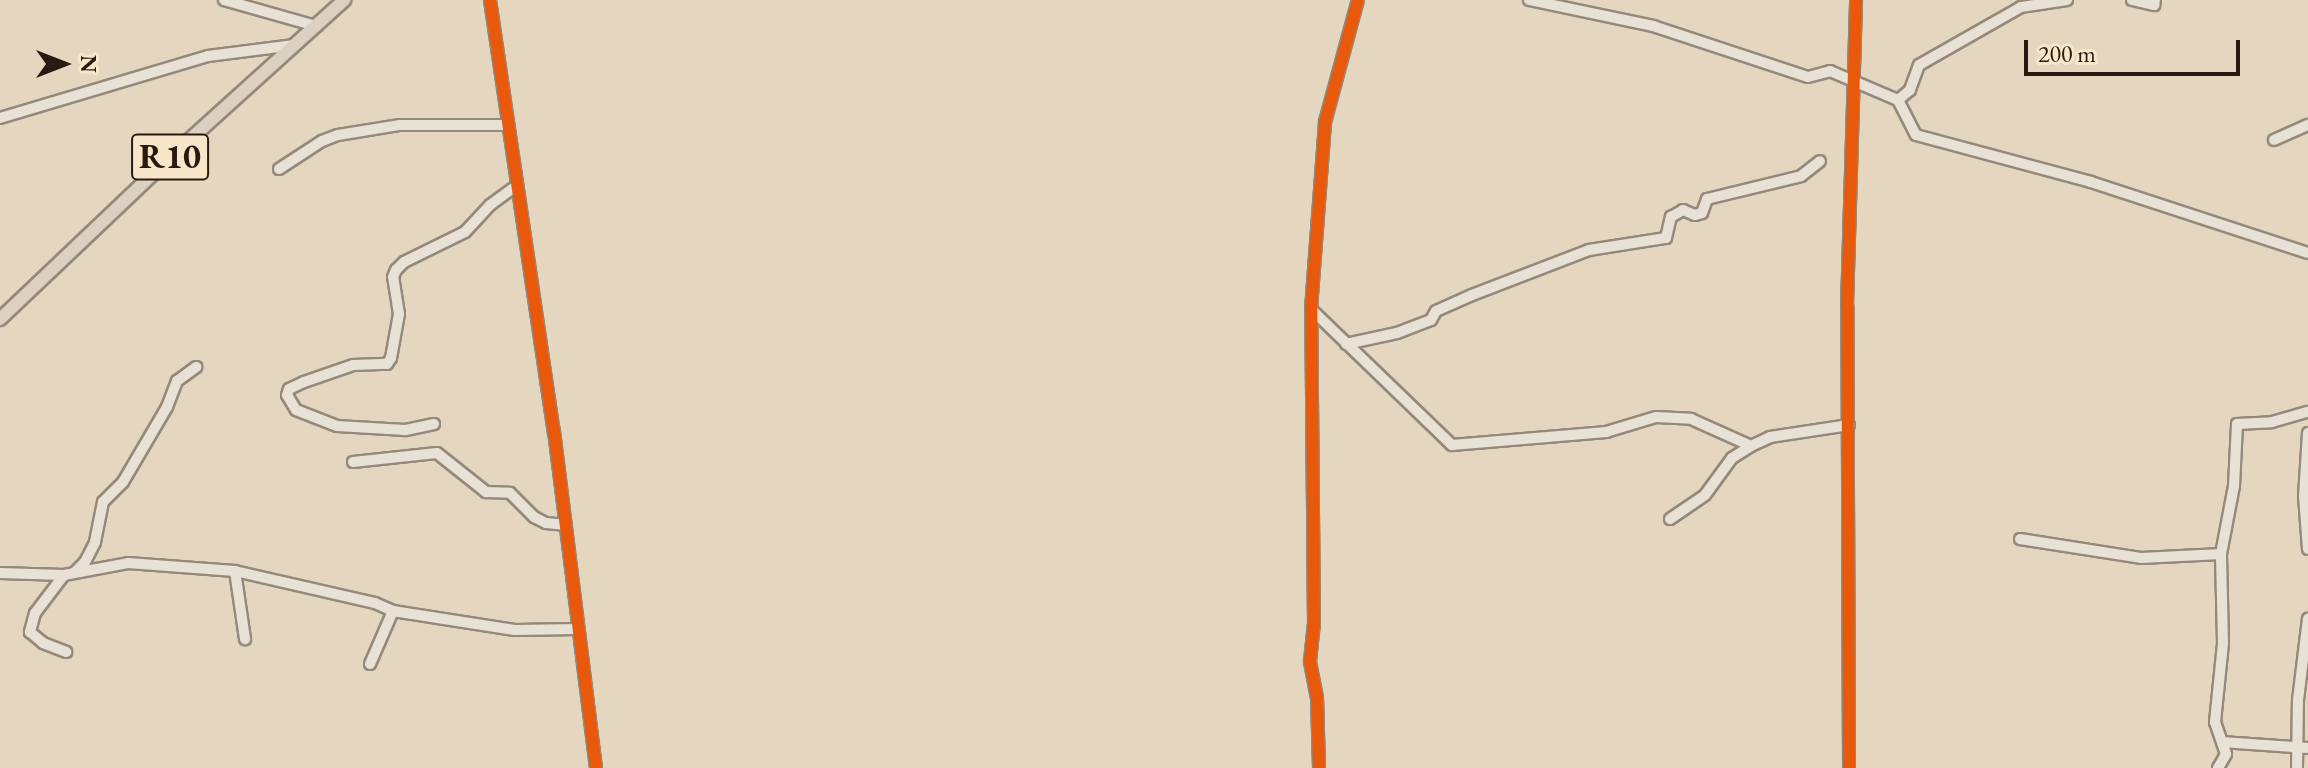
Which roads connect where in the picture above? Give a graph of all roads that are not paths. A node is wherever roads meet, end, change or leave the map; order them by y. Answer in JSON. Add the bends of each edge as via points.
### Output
{"nodes":[{"id":1,"x":224,"y":0,"type":"edge"},
{"id":2,"x":344,"y":0,"type":"edge"},
{"id":3,"x":490,"y":0,"type":"edge"},
{"id":4,"x":1358,"y":0,"type":"edge"},
{"id":5,"x":1529,"y":0,"type":"edge"},
{"id":6,"x":1856,"y":0,"type":"edge"},
{"id":7,"x":2067,"y":0,"type":"edge"},
{"id":8,"x":2132,"y":0,"type":"edge"},
{"id":9,"x":2155,"y":0,"type":"edge"},
{"id":10,"x":316,"y":26,"type":"junction"},
{"id":11,"x":294,"y":45,"type":"junction"},
{"id":12,"x":1855,"y":81,"type":"junction"},
{"id":13,"x":1898,"y":100,"type":"junction"},
{"id":14,"x":0,"y":118,"type":"edge"},
{"id":15,"x":506,"y":125,"type":"junction"},
{"id":16,"x":2308,"y":125,"type":"edge"},
{"id":17,"x":2274,"y":140,"type":"dead end"},
{"id":18,"x":1820,"y":161,"type":"dead end"},
{"id":19,"x":279,"y":169,"type":"dead end"},
{"id":20,"x":515,"y":187,"type":"junction"},
{"id":21,"x":2308,"y":253,"type":"edge"},
{"id":22,"x":1311,"y":309,"type":"junction"},
{"id":23,"x":0,"y":319,"type":"edge"},
{"id":24,"x":1346,"y":344,"type":"junction"},
{"id":25,"x":196,"y":367,"type":"dead end"},
{"id":26,"x":2308,"y":412,"type":"edge"},
{"id":27,"x":434,"y":424,"type":"dead end"},
{"id":28,"x":1849,"y":425,"type":"junction"},
{"id":29,"x":2308,"y":433,"type":"edge"},
{"id":30,"x":1751,"y":446,"type":"junction"},
{"id":31,"x":353,"y":462,"type":"dead end"},
{"id":32,"x":1670,"y":519,"type":"dead end"},
{"id":33,"x":566,"y":525,"type":"junction"},
{"id":34,"x":2020,"y":539,"type":"dead end"},
{"id":35,"x":2308,"y":549,"type":"edge"},
{"id":36,"x":2221,"y":554,"type":"junction"},
{"id":37,"x":235,"y":571,"type":"junction"},
{"id":38,"x":0,"y":573,"type":"edge"},
{"id":39,"x":68,"y":575,"type":"junction"},
{"id":40,"x":393,"y":611,"type":"junction"},
{"id":41,"x":2308,"y":619,"type":"edge"},
{"id":42,"x":578,"y":629,"type":"junction"},
{"id":43,"x":245,"y":639,"type":"dead end"},
{"id":44,"x":66,"y":652,"type":"dead end"},
{"id":45,"x":370,"y":664,"type":"dead end"},
{"id":46,"x":2222,"y":742,"type":"junction"},
{"id":47,"x":2303,"y":747,"type":"edge"},
{"id":48,"x":596,"y":768,"type":"edge"},
{"id":49,"x":1319,"y":768,"type":"edge"},
{"id":50,"x":1849,"y":768,"type":"edge"},
{"id":51,"x":2218,"y":768,"type":"edge"},
{"id":52,"x":2297,"y":768,"type":"edge"}],
"edges":[{"from":1,"to":10,"type":"street"},
{"from":2,"to":10,"type":"main road","number":"R10"},
{"from":3,"to":15,"type":"street"},
{"from":4,"to":22,"type":"street","via":[[1325,122]]},
{"from":5,"to":12,"type":"street","via":[[1653,26],[1808,77],[1830,71]]},
{"from":6,"to":12,"type":"street"},
{"from":7,"to":13,"type":"street","via":[[2021,7],[1932,55],[1919,65],[1910,90]]},
{"from":8,"to":9,"type":"street","via":[[2154,5]]},
{"from":10,"to":11,"type":"main road","number":"R10"},
{"from":11,"to":14,"type":"street","via":[[208,56]]},
{"from":11,"to":23,"type":"main road","number":"R10"},
{"from":12,"to":13,"type":"street"},
{"from":12,"to":28,"type":"street","via":[[1847,306]]},
{"from":13,"to":21,"type":"street","via":[[1916,135],[2091,182]]},
{"from":15,"to":19,"type":"street","via":[[400,125],[338,135]]},
{"from":15,"to":20,"type":"street"},
{"from":16,"to":17,"type":"street"},
{"from":18,"to":24,"type":"street","via":[[1801,176],[1707,199],[1702,213],[1683,210],[1671,217],[1666,238],[1589,250],[1472,295],[1436,311],[1431,320]]},
{"from":20,"to":27,"type":"street","via":[[465,232],[396,270],[399,314],[387,364],[353,365],[304,382],[287,395],[296,410],[337,426],[405,430]]},
{"from":20,"to":33,"type":"street"},
{"from":22,"to":24,"type":"street"},
{"from":22,"to":49,"type":"street","via":[[1310,661]]},
{"from":24,"to":30,"type":"street","via":[[1452,445],[1606,432],[1656,417],[1691,419]]},
{"from":25,"to":39,"type":"street","via":[[177,381],[123,482],[103,502],[85,562]]},
{"from":26,"to":36,"type":"street","via":[[2237,424],[2234,486]]},
{"from":28,"to":30,"type":"street","via":[[1770,437]]},
{"from":28,"to":50,"type":"street"},
{"from":29,"to":35,"type":"street"},
{"from":30,"to":32,"type":"street","via":[[1732,458],[1705,495]]},
{"from":31,"to":33,"type":"street","via":[[437,453],[486,492],[510,493],[534,517]]},
{"from":33,"to":42,"type":"street"},
{"from":34,"to":36,"type":"street","via":[[2141,558]]},
{"from":36,"to":46,"type":"street","via":[[2223,643],[2215,722]]},
{"from":37,"to":39,"type":"street","via":[[128,563]]},
{"from":37,"to":40,"type":"street"},
{"from":37,"to":43,"type":"street"},
{"from":38,"to":39,"type":"street"},
{"from":39,"to":44,"type":"street","via":[[35,613],[30,632]]},
{"from":40,"to":42,"type":"street","via":[[515,630]]},
{"from":40,"to":45,"type":"street"},
{"from":41,"to":47,"type":"street","via":[[2298,700]]},
{"from":42,"to":48,"type":"street"},
{"from":46,"to":47,"type":"street"},
{"from":46,"to":51,"type":"street","via":[[2226,754]]},
{"from":47,"to":52,"type":"street"}]}
